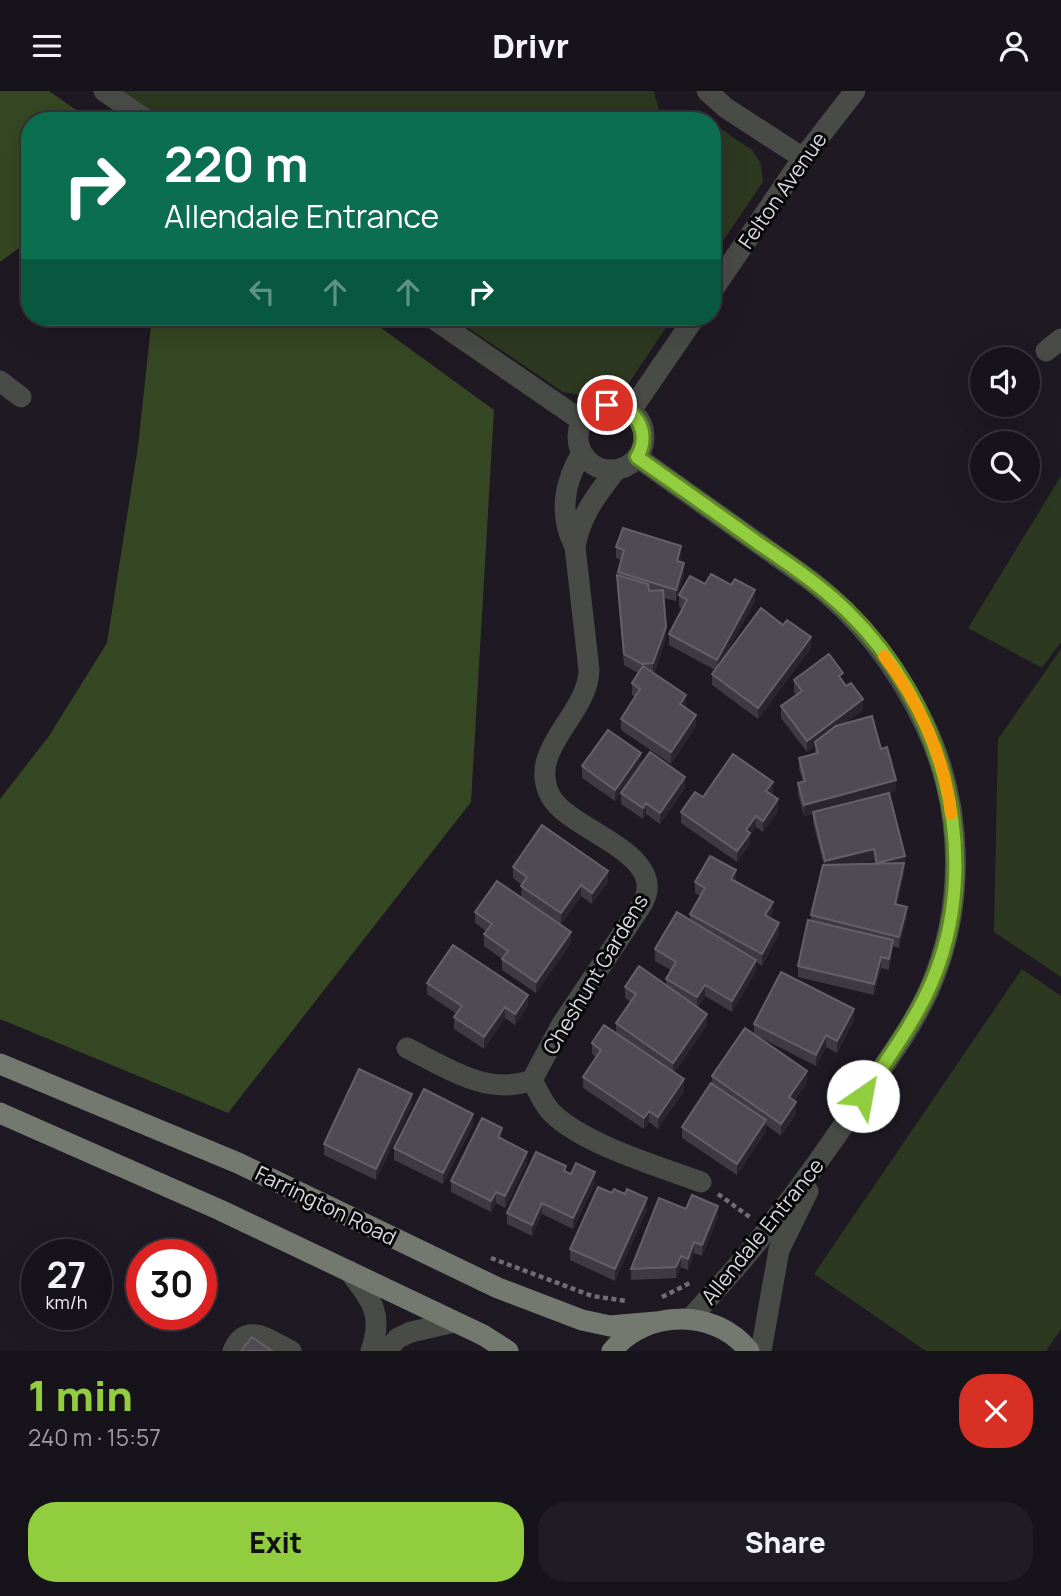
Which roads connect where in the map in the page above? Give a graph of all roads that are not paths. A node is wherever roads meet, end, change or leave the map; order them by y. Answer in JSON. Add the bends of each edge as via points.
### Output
{"nodes":[{"id":1,"x":104,"y":91,"type":"edge"},
{"id":2,"x":707,"y":91,"type":"edge"},
{"id":3,"x":855,"y":91,"type":"edge"},
{"id":4,"x":135,"y":112,"type":"edge"},
{"id":5,"x":803,"y":158,"type":"junction"},
{"id":6,"x":721,"y":278,"type":"edge"},
{"id":7,"x":444,"y":326,"type":"edge"},
{"id":8,"x":689,"y":326,"type":"edge"},
{"id":9,"x":0,"y":381,"type":"edge"},
{"id":10,"x":21,"y":397,"type":"dead end"},
{"id":11,"x":630,"y":412,"type":"junction"},
{"id":12,"x":582,"y":421,"type":"junction"},
{"id":13,"x":582,"y":453,"type":"junction"},
{"id":14,"x":637,"y":457,"type":"junction"},
{"id":15,"x":616,"y":470,"type":"junction"},
{"id":16,"x":575,"y":547,"type":"junction"},
{"id":17,"x":407,"y":1048,"type":"dead end"},
{"id":18,"x":0,"y":1064,"type":"edge"},
{"id":19,"x":532,"y":1080,"type":"junction"},
{"id":20,"x":0,"y":1113,"type":"edge"},
{"id":21,"x":833,"y":1142,"type":"junction"},
{"id":22,"x":701,"y":1182,"type":"road end"},
{"id":23,"x":349,"y":1271,"type":"junction"},
{"id":24,"x":690,"y":1319,"type":"junction"},
{"id":25,"x":455,"y":1322,"type":"junction"},
{"id":26,"x":656,"y":1322,"type":"junction"},
{"id":27,"x":233,"y":1351,"type":"edge"},
{"id":28,"x":291,"y":1351,"type":"edge"},
{"id":29,"x":371,"y":1351,"type":"edge"},
{"id":30,"x":386,"y":1351,"type":"edge"},
{"id":31,"x":508,"y":1351,"type":"edge"},
{"id":32,"x":612,"y":1351,"type":"edge"},
{"id":33,"x":749,"y":1351,"type":"edge"},
{"id":34,"x":761,"y":1351,"type":"edge"}],
"edges":[{"from":1,"to":4,"type":"street"},
{"from":2,"to":5,"type":"street"},
{"from":3,"to":5,"type":"street","name":"Felton Avenue"},
{"from":5,"to":6,"type":"street","name":"Felton Avenue"},
{"from":7,"to":12,"type":"street"},
{"from":8,"to":11,"type":"street"},
{"from":9,"to":10,"type":"street"},
{"from":11,"to":12,"type":"street","via":[[619,406],[601,406]]},
{"from":11,"to":14,"type":"street","via":[[643,433]]},
{"from":12,"to":13,"type":"street","via":[[578,439]]},
{"from":13,"to":15,"type":"street","via":[[598,468]]},
{"from":13,"to":16,"type":"street","via":[[572,468],[566,494],[566,521]]},
{"from":14,"to":15,"type":"street"},
{"from":14,"to":21,"type":"street","name":"Allendale Entrance","via":[[849,613],[902,681],[931,738],[946,782],[955,868],[944,948],[918,1012]]},
{"from":15,"to":16,"type":"street","via":[[590,504]]},
{"from":16,"to":19,"type":"street","name":"Cheshunt Gardens","via":[[588,685],[547,757],[545,782],[562,810],[635,860],[646,877],[647,890]]},
{"from":17,"to":19,"type":"street","via":[[483,1084],[508,1086]]},
{"from":18,"to":26,"type":"main road","name":"Farrington Road","via":[[238,1163],[510,1292],[610,1326]]},
{"from":19,"to":22,"type":"street","via":[[550,1110],[572,1127]]},
{"from":20,"to":23,"type":"main road"},
{"from":21,"to":24,"type":"street","name":"Allendale Entrance","via":[[765,1233]]},
{"from":21,"to":34,"type":"street","name":"Allendale Entrance","via":[[779,1250]]},
{"from":23,"to":25,"type":"main road"},
{"from":23,"to":29,"type":"street","via":[[372,1301],[378,1322]]},
{"from":24,"to":26,"type":"main road","name":"Farrington Road"},
{"from":24,"to":33,"type":"main road","via":[[729,1333]]},
{"from":25,"to":30,"type":"street","via":[[411,1332]]},
{"from":25,"to":31,"type":"main road"},
{"from":26,"to":32,"type":"main road","via":[[633,1332]]},
{"from":27,"to":28,"type":"street","via":[[236,1343],[255,1333]]}]}
